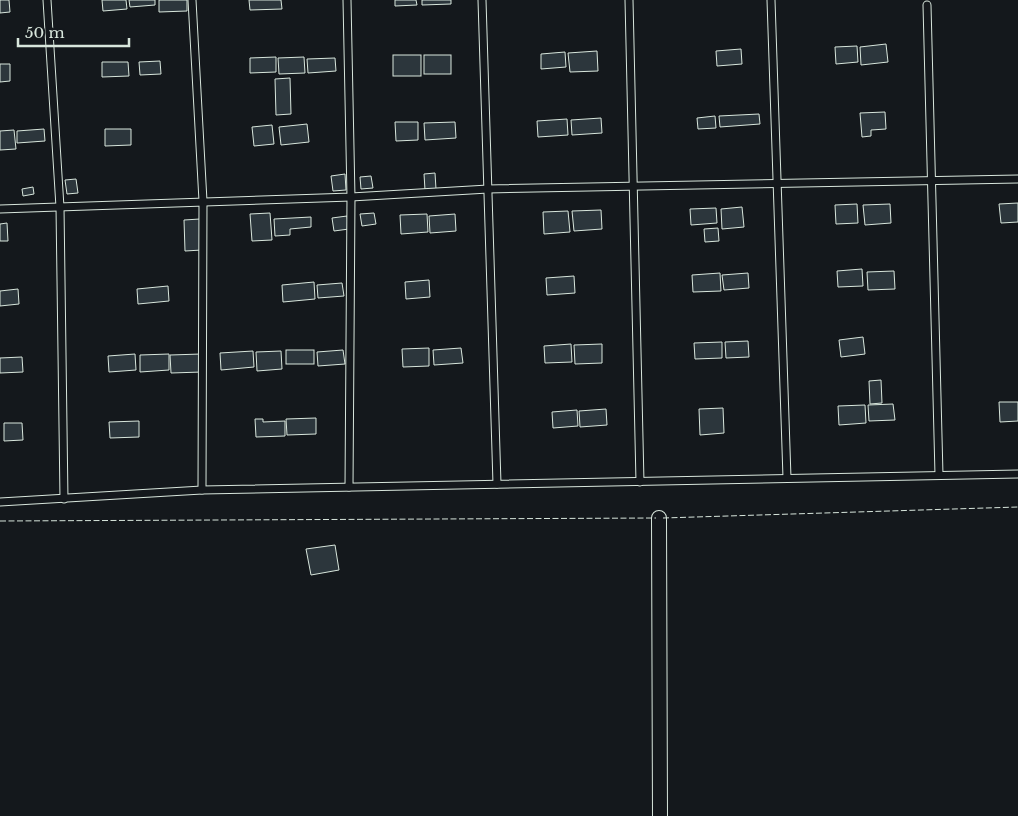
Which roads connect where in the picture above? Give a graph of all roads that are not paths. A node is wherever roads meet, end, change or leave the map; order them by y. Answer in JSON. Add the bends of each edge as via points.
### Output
{"nodes":[{"id":1,"x":47,"y":0,"type":"edge"},
{"id":2,"x":192,"y":0,"type":"edge"},
{"id":3,"x":347,"y":0,"type":"edge"},
{"id":4,"x":482,"y":0,"type":"edge"},
{"id":5,"x":629,"y":0,"type":"edge"},
{"id":6,"x":771,"y":0,"type":"edge"},
{"id":7,"x":927,"y":5,"type":"dead end"},
{"id":8,"x":1018,"y":179,"type":"edge"},
{"id":9,"x":932,"y":181,"type":"junction"},
{"id":10,"x":777,"y":184,"type":"junction"},
{"id":11,"x":634,"y":186,"type":"junction"},
{"id":12,"x":488,"y":189,"type":"junction"},
{"id":13,"x":351,"y":197,"type":"junction"},
{"id":14,"x":203,"y":201,"type":"junction"},
{"id":15,"x":60,"y":207,"type":"junction"},
{"id":16,"x":0,"y":209,"type":"edge"},
{"id":17,"x":1018,"y":474,"type":"edge"},
{"id":18,"x":939,"y":475,"type":"junction"},
{"id":19,"x":787,"y":478,"type":"junction"},
{"id":20,"x":640,"y":482,"type":"junction"},
{"id":21,"x":497,"y":484,"type":"junction"},
{"id":22,"x":349,"y":487,"type":"junction"},
{"id":23,"x":202,"y":490,"type":"junction"},
{"id":24,"x":64,"y":499,"type":"junction"},
{"id":25,"x":0,"y":502,"type":"edge"},
{"id":26,"x":659,"y":518,"type":"dead end"},
{"id":27,"x":660,"y":816,"type":"edge"}],
"edges":[{"from":1,"to":15,"type":"lane"},
{"from":2,"to":14,"type":"lane"},
{"from":3,"to":13,"type":"lane"},
{"from":4,"to":12,"type":"lane"},
{"from":5,"to":11,"type":"lane"},
{"from":6,"to":10,"type":"lane"},
{"from":7,"to":9,"type":"lane"},
{"from":8,"to":9,"type":"lane"},
{"from":9,"to":10,"type":"lane"},
{"from":9,"to":18,"type":"lane"},
{"from":10,"to":11,"type":"lane"},
{"from":10,"to":19,"type":"lane"},
{"from":11,"to":12,"type":"lane"},
{"from":11,"to":20,"type":"lane"},
{"from":12,"to":13,"type":"lane"},
{"from":12,"to":21,"type":"lane"},
{"from":13,"to":14,"type":"lane"},
{"from":13,"to":22,"type":"lane"},
{"from":14,"to":15,"type":"lane"},
{"from":14,"to":23,"type":"lane"},
{"from":15,"to":16,"type":"lane"},
{"from":15,"to":24,"type":"lane"},
{"from":17,"to":18,"type":"lane"},
{"from":18,"to":19,"type":"lane"},
{"from":19,"to":20,"type":"lane"},
{"from":20,"to":21,"type":"lane"},
{"from":21,"to":22,"type":"lane"},
{"from":22,"to":23,"type":"lane"},
{"from":23,"to":24,"type":"lane"},
{"from":24,"to":25,"type":"lane"},
{"from":26,"to":27,"type":"street"}]}
